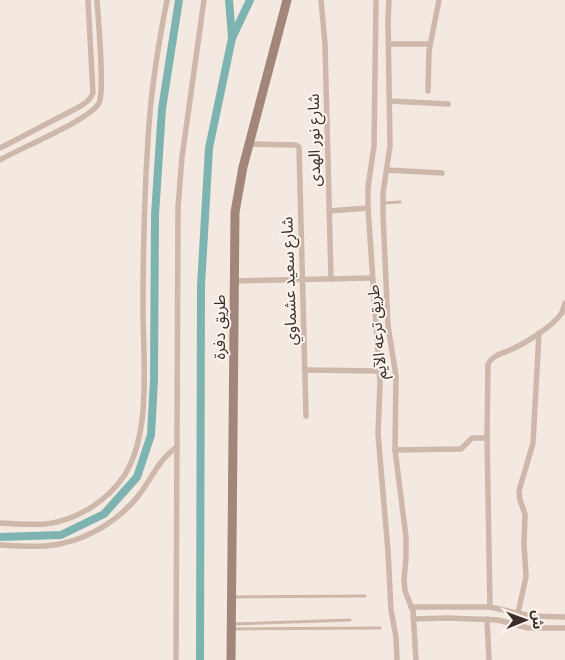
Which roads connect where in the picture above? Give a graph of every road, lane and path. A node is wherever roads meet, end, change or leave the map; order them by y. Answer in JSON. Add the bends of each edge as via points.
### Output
{"nodes":[{"id":1,"x":88,"y":0,"type":"edge"},
{"id":2,"x":97,"y":0,"type":"edge"},
{"id":3,"x":166,"y":0,"type":"edge"},
{"id":4,"x":204,"y":0,"type":"edge"},
{"id":5,"x":287,"y":0,"type":"edge"},
{"id":6,"x":321,"y":0,"type":"edge"},
{"id":7,"x":376,"y":0,"type":"edge"},
{"id":8,"x":390,"y":0,"type":"edge"},
{"id":9,"x":439,"y":0,"type":"edge"},
{"id":10,"x":388,"y":19,"type":"junction"},
{"id":11,"x":375,"y":20,"type":"junction"},
{"id":12,"x":390,"y":44,"type":"junction"},
{"id":13,"x":430,"y":44,"type":"junction"},
{"id":14,"x":428,"y":91,"type":"dead end"},
{"id":15,"x":390,"y":101,"type":"junction"},
{"id":16,"x":448,"y":104,"type":"dead end"},
{"id":17,"x":248,"y":144,"type":"junction"},
{"id":18,"x":0,"y":148,"type":"edge"},
{"id":19,"x":0,"y":160,"type":"edge"},
{"id":20,"x":387,"y":170,"type":"junction"},
{"id":21,"x":442,"y":173,"type":"dead end"},
{"id":22,"x":400,"y":202,"type":"dead end"},
{"id":23,"x":382,"y":203,"type":"junction"},
{"id":24,"x":368,"y":208,"type":"junction"},
{"id":25,"x":329,"y":211,"type":"junction"},
{"id":26,"x":372,"y":278,"type":"junction"},
{"id":27,"x":302,"y":279,"type":"junction"},
{"id":28,"x":331,"y":279,"type":"junction"},
{"id":29,"x":234,"y":280,"type":"junction"},
{"id":30,"x":565,"y":303,"type":"edge"},
{"id":31,"x":539,"y":333,"type":"junction"},
{"id":32,"x":305,"y":370,"type":"junction"},
{"id":33,"x":378,"y":371,"type":"junction"},
{"id":34,"x":306,"y":416,"type":"dead end"},
{"id":35,"x":487,"y":438,"type":"junction"},
{"id":36,"x":177,"y":447,"type":"junction"},
{"id":37,"x":396,"y":450,"type":"junction"},
{"id":38,"x":0,"y":523,"type":"edge"},
{"id":39,"x":0,"y":546,"type":"edge"},
{"id":40,"x":365,"y":596,"type":"dead end"},
{"id":41,"x":232,"y":597,"type":"junction"},
{"id":42,"x":490,"y":607,"type":"junction"},
{"id":43,"x":411,"y":608,"type":"junction"},
{"id":44,"x":518,"y":613,"type":"junction"},
{"id":45,"x":565,"y":617,"type":"edge"},
{"id":46,"x":413,"y":619,"type":"junction"},
{"id":47,"x":487,"y":619,"type":"junction"},
{"id":48,"x":350,"y":620,"type":"dead end"},
{"id":49,"x":231,"y":627,"type":"junction"},
{"id":50,"x":380,"y":628,"type":"dead end"},
{"id":51,"x":565,"y":628,"type":"edge"},
{"id":52,"x":176,"y":660,"type":"edge"},
{"id":53,"x":231,"y":660,"type":"edge"},
{"id":54,"x":397,"y":660,"type":"edge"},
{"id":55,"x":416,"y":660,"type":"edge"},
{"id":56,"x":489,"y":660,"type":"edge"}],
"edges":[{"from":1,"to":18,"type":"street","via":[[92,97]]},
{"from":2,"to":19,"type":"street","via":[[102,89],[98,104],[71,124]]},
{"from":3,"to":38,"type":"street","via":[[154,80],[146,173],[144,386],[138,444],[124,475],[113,490],[81,513],[47,524]]},
{"from":4,"to":36,"type":"street","via":[[179,186]]},
{"from":5,"to":17,"type":"main road","name":"طريق دفرة"},
{"from":6,"to":25,"type":"street","name":"شارع نور الهدى"},
{"from":7,"to":11,"type":"street","name":"طريق ترعه الآيم"},
{"from":8,"to":10,"type":"street","name":"طريق ترعه الآيم"},
{"from":9,"to":13,"type":"street"},
{"from":10,"to":11,"type":"street"},
{"from":10,"to":12,"type":"street","name":"طريق ترعه الآيم"},
{"from":11,"to":24,"type":"street","name":"طريق ترعه الآيم","via":[[374,146]]},
{"from":12,"to":13,"type":"street"},
{"from":12,"to":15,"type":"street","name":"طريق ترعه الآيم"},
{"from":13,"to":14,"type":"street"},
{"from":15,"to":16,"type":"street"},
{"from":15,"to":20,"type":"street","name":"طريق ترعه الآيم"},
{"from":17,"to":27,"type":"street","name":"شارع سعيد عشماوي","via":[[298,146]]},
{"from":17,"to":29,"type":"main road","name":"طريق دفرة","via":[[236,212]]},
{"from":20,"to":21,"type":"street"},
{"from":20,"to":23,"type":"street","name":"طريق ترعه الآيم"},
{"from":22,"to":23,"type":"lane"},
{"from":23,"to":37,"type":"street","name":"طريق ترعه الآيم","via":[[390,345],[396,376]]},
{"from":24,"to":25,"type":"street"},
{"from":24,"to":26,"type":"street","name":"طريق ترعه الآيم"},
{"from":25,"to":28,"type":"street","name":"شارع نور الهدى"},
{"from":26,"to":28,"type":"street"},
{"from":26,"to":33,"type":"street","name":"طريق ترعه الآيم"},
{"from":27,"to":28,"type":"street"},
{"from":27,"to":29,"type":"street"},
{"from":27,"to":32,"type":"street","name":"شارع سعيد عشماوي"},
{"from":29,"to":41,"type":"main road","name":"طريق دفرة"},
{"from":30,"to":31,"type":"street","via":[[561,314]]},
{"from":31,"to":35,"type":"street","via":[[496,355],[488,364]]},
{"from":31,"to":44,"type":"street","via":[[533,443],[519,491],[525,514],[526,576]]},
{"from":32,"to":33,"type":"street"},
{"from":32,"to":34,"type":"street","name":"شارع سعيد عشماوي"},
{"from":33,"to":54,"type":"street","name":"طريق ترعه الآيم","via":[[378,434]]},
{"from":35,"to":37,"type":"street","via":[[472,438],[461,449]]},
{"from":35,"to":42,"type":"street"},
{"from":36,"to":39,"type":"street","via":[[164,458],[128,508],[98,530],[75,540],[48,546]]},
{"from":36,"to":52,"type":"street"},
{"from":37,"to":43,"type":"street","name":"طريق ترعه الآيم","via":[[406,537],[405,591]]},
{"from":40,"to":41,"type":"lane"},
{"from":41,"to":49,"type":"main road","name":"طريق دفرة"},
{"from":42,"to":43,"type":"street"},
{"from":42,"to":44,"type":"street"},
{"from":43,"to":46,"type":"street","name":"طريق ترعه الآيم"},
{"from":44,"to":45,"type":"street"},
{"from":46,"to":47,"type":"street"},
{"from":46,"to":55,"type":"street","name":"طريق ترعه الآيم"},
{"from":47,"to":51,"type":"street","via":[[528,628]]},
{"from":47,"to":56,"type":"street"},
{"from":48,"to":49,"type":"lane"},
{"from":49,"to":50,"type":"lane"},
{"from":49,"to":53,"type":"main road","name":"طريق دفرة"}]}
